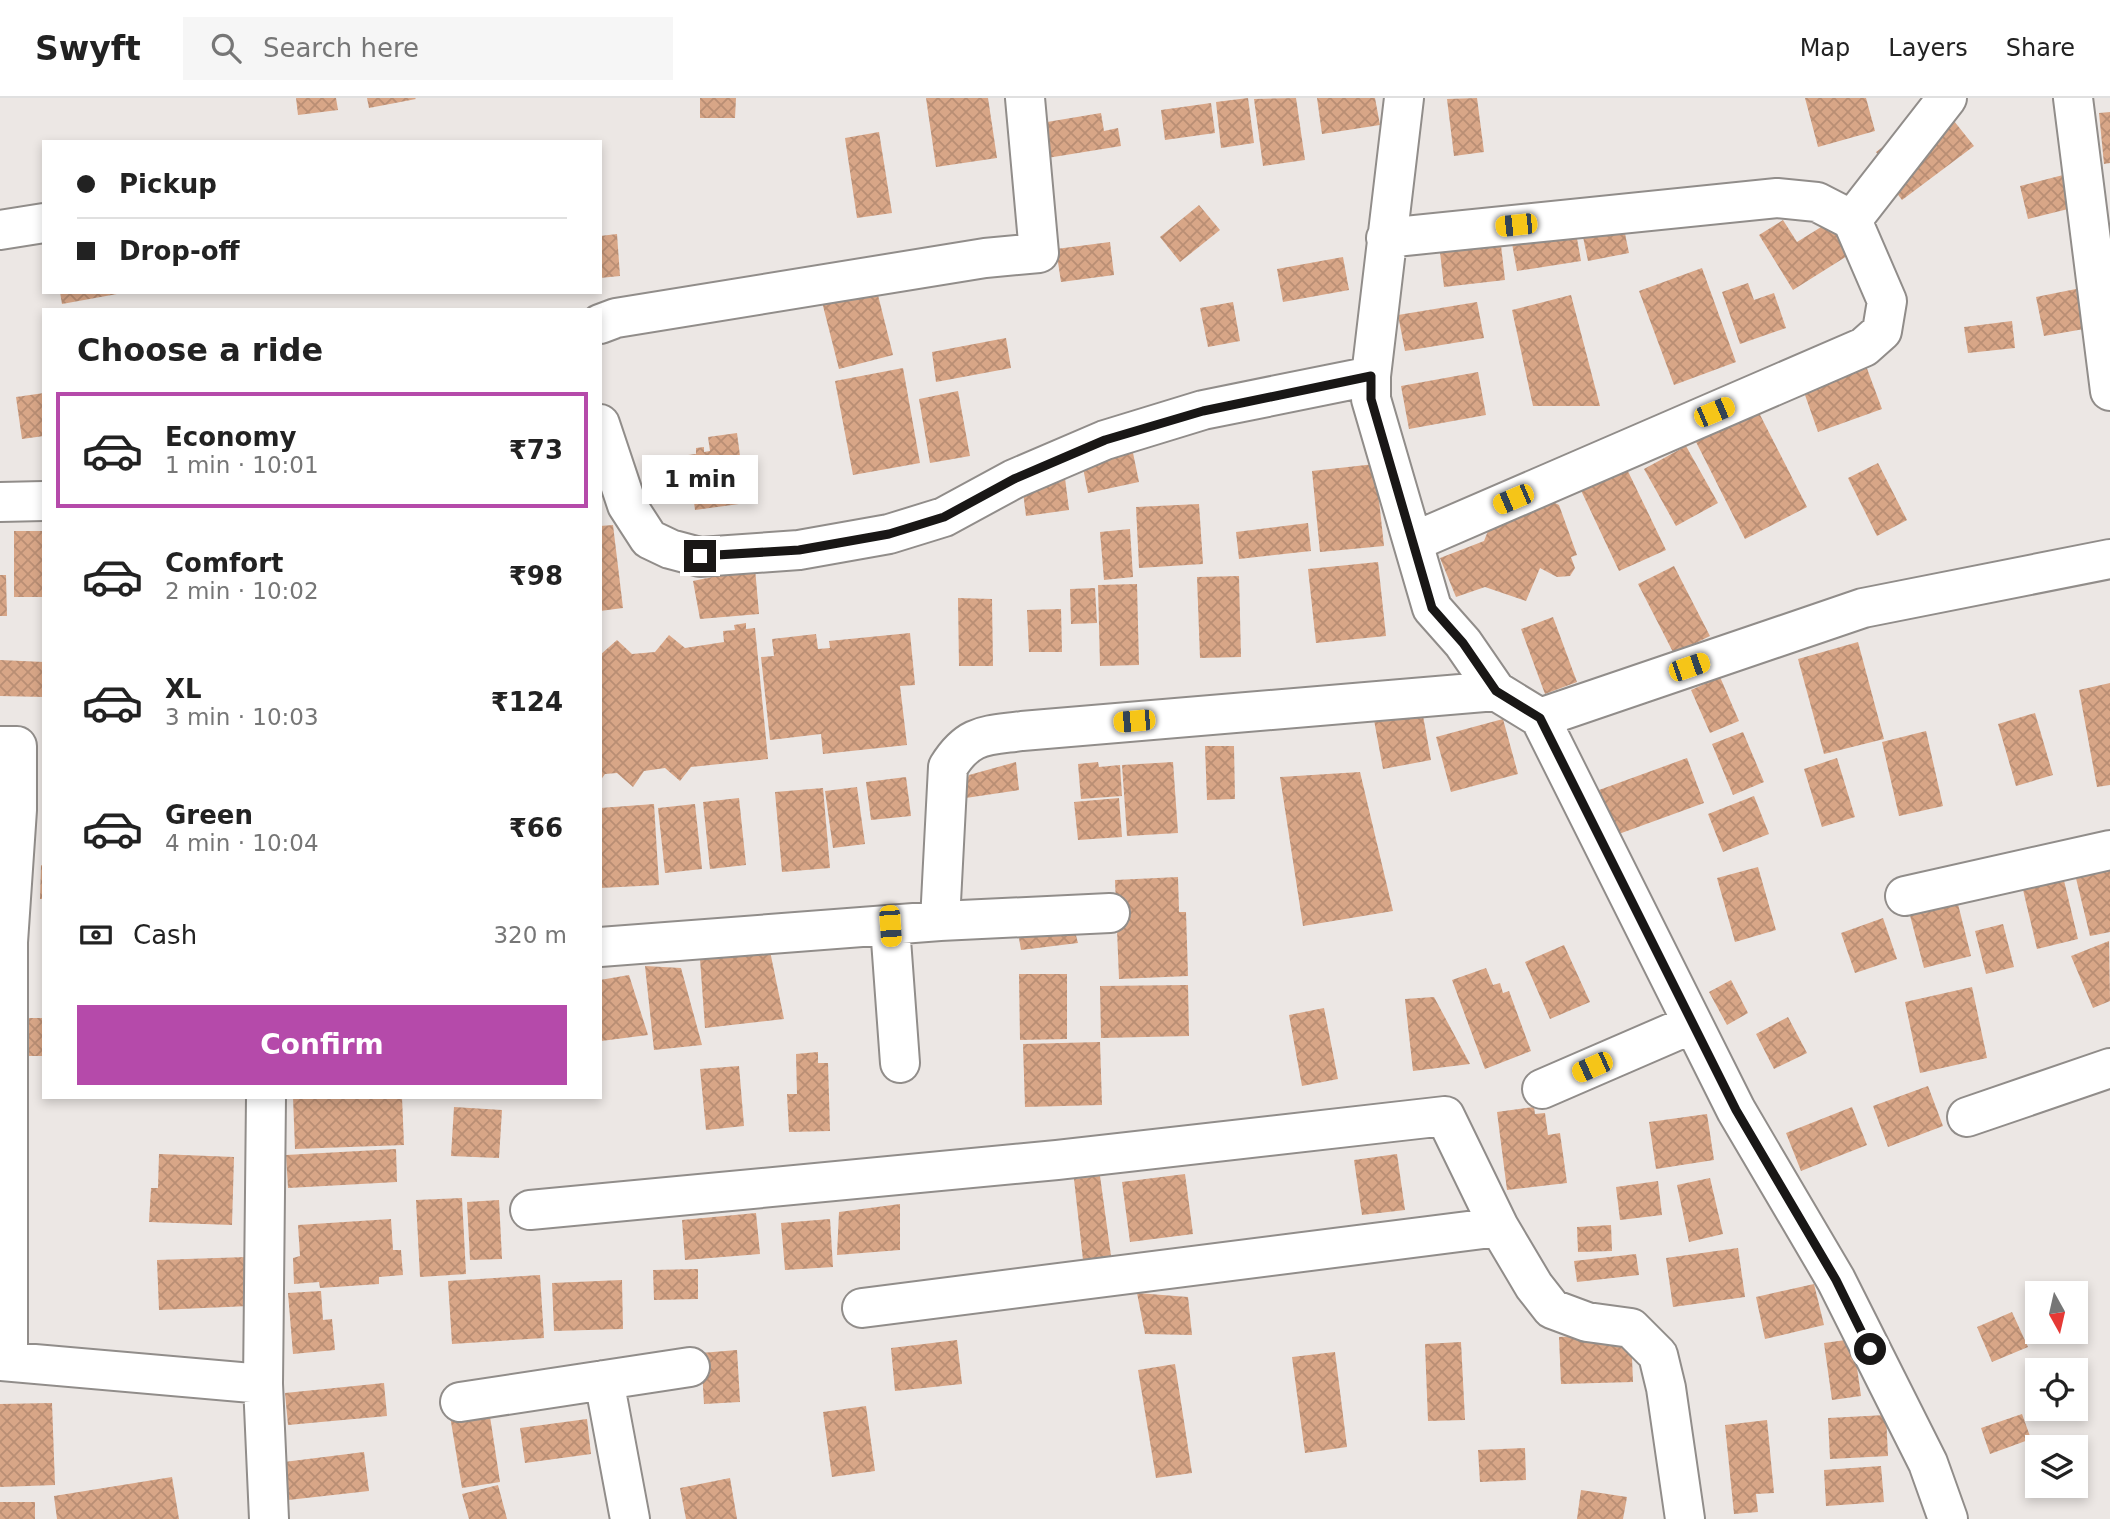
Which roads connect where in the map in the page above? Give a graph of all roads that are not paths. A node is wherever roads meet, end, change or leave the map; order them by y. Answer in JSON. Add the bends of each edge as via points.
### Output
{"nodes":[{"id":1,"x":1025,"y":98,"type":"edge"},
{"id":2,"x":1404,"y":98,"type":"edge"},
{"id":3,"x":1947,"y":98,"type":"edge"},
{"id":4,"x":2073,"y":98,"type":"edge"},
{"id":5,"x":1852,"y":220,"type":"junction"},
{"id":6,"x":42,"y":223,"type":"edge"},
{"id":7,"x":0,"y":230,"type":"edge"},
{"id":8,"x":1386,"y":238,"type":"junction"},
{"id":9,"x":602,"y":323,"type":"edge"},
{"id":10,"x":1371,"y":376,"type":"junction"},
{"id":11,"x":2110,"y":391,"type":"edge"},
{"id":12,"x":602,"y":430,"type":"edge"},
{"id":13,"x":42,"y":500,"type":"edge"},
{"id":14,"x":0,"y":502,"type":"edge"},
{"id":15,"x":1413,"y":542,"type":"junction"},
{"id":16,"x":2110,"y":559,"type":"edge"},
{"id":17,"x":1496,"y":691,"type":"junction"},
{"id":18,"x":1540,"y":718,"type":"junction"},
{"id":19,"x":0,"y":746,"type":"edge"},
{"id":20,"x":2110,"y":850,"type":"edge"},
{"id":21,"x":1905,"y":896,"type":"dead end"},
{"id":22,"x":1110,"y":913,"type":"dead end"},
{"id":23,"x":940,"y":921,"type":"junction"},
{"id":24,"x":890,"y":926,"type":"junction"},
{"id":25,"x":602,"y":947,"type":"edge"},
{"id":26,"x":1692,"y":1024,"type":"junction"},
{"id":27,"x":900,"y":1063,"type":"dead end"},
{"id":28,"x":2110,"y":1068,"type":"edge"},
{"id":29,"x":1542,"y":1089,"type":"dead end"},
{"id":30,"x":266,"y":1099,"type":"edge"},
{"id":31,"x":1967,"y":1116,"type":"dead end"},
{"id":32,"x":530,"y":1210,"type":"dead end"},
{"id":33,"x":1499,"y":1227,"type":"junction"},
{"id":34,"x":862,"y":1308,"type":"dead end"},
{"id":35,"x":4,"y":1361,"type":"edge"},
{"id":36,"x":690,"y":1367,"type":"dead end"},
{"id":37,"x":604,"y":1380,"type":"junction"},
{"id":38,"x":263,"y":1384,"type":"junction"},
{"id":39,"x":460,"y":1402,"type":"dead end"},
{"id":40,"x":270,"y":1519,"type":"edge"},
{"id":41,"x":630,"y":1519,"type":"edge"},
{"id":42,"x":1685,"y":1519,"type":"edge"},
{"id":43,"x":1948,"y":1519,"type":"edge"}],
"edges":[{"from":1,"to":9,"type":"street","via":[[1039,253],[958,262]]},
{"from":2,"to":8,"type":"street"},
{"from":3,"to":5,"type":"street"},
{"from":4,"to":11,"type":"street"},
{"from":5,"to":8,"type":"street","via":[[1817,202],[1777,198]]},
{"from":5,"to":15,"type":"street","via":[[1887,301],[1882,331],[1864,347]]},
{"from":6,"to":7,"type":"street"},
{"from":8,"to":10,"type":"street"},
{"from":10,"to":12,"type":"street","via":[[1203,411],[1105,440],[1014,479],[944,517],[889,534],[799,550],[700,556],[670,550],[649,539],[627,505]]},
{"from":10,"to":15,"type":"street","via":[[1371,399]]},
{"from":13,"to":14,"type":"street"},
{"from":15,"to":17,"type":"street","via":[[1432,608]]},
{"from":16,"to":18,"type":"street","via":[[1863,608]]},
{"from":17,"to":18,"type":"street"},
{"from":17,"to":23,"type":"street","via":[[982,736],[960,748],[948,767]]},
{"from":18,"to":26,"type":"street"},
{"from":19,"to":35,"type":"street","via":[[17,746],[8,942]]},
{"from":20,"to":21,"type":"street"},
{"from":22,"to":23,"type":"street"},
{"from":23,"to":24,"type":"street"},
{"from":24,"to":25,"type":"street"},
{"from":24,"to":27,"type":"street"},
{"from":26,"to":29,"type":"street"},
{"from":26,"to":43,"type":"street","via":[[1736,1110],[1836,1280],[1928,1463]]},
{"from":28,"to":31,"type":"street"},
{"from":30,"to":38,"type":"street"},
{"from":32,"to":33,"type":"street","via":[[1057,1160],[1445,1116]]},
{"from":33,"to":34,"type":"street"},
{"from":33,"to":42,"type":"street","via":[[1552,1309],[1587,1322],[1631,1328],[1658,1355]]},
{"from":35,"to":38,"type":"street"},
{"from":36,"to":37,"type":"street"},
{"from":37,"to":39,"type":"street"},
{"from":37,"to":41,"type":"street"},
{"from":38,"to":40,"type":"street"}]}
